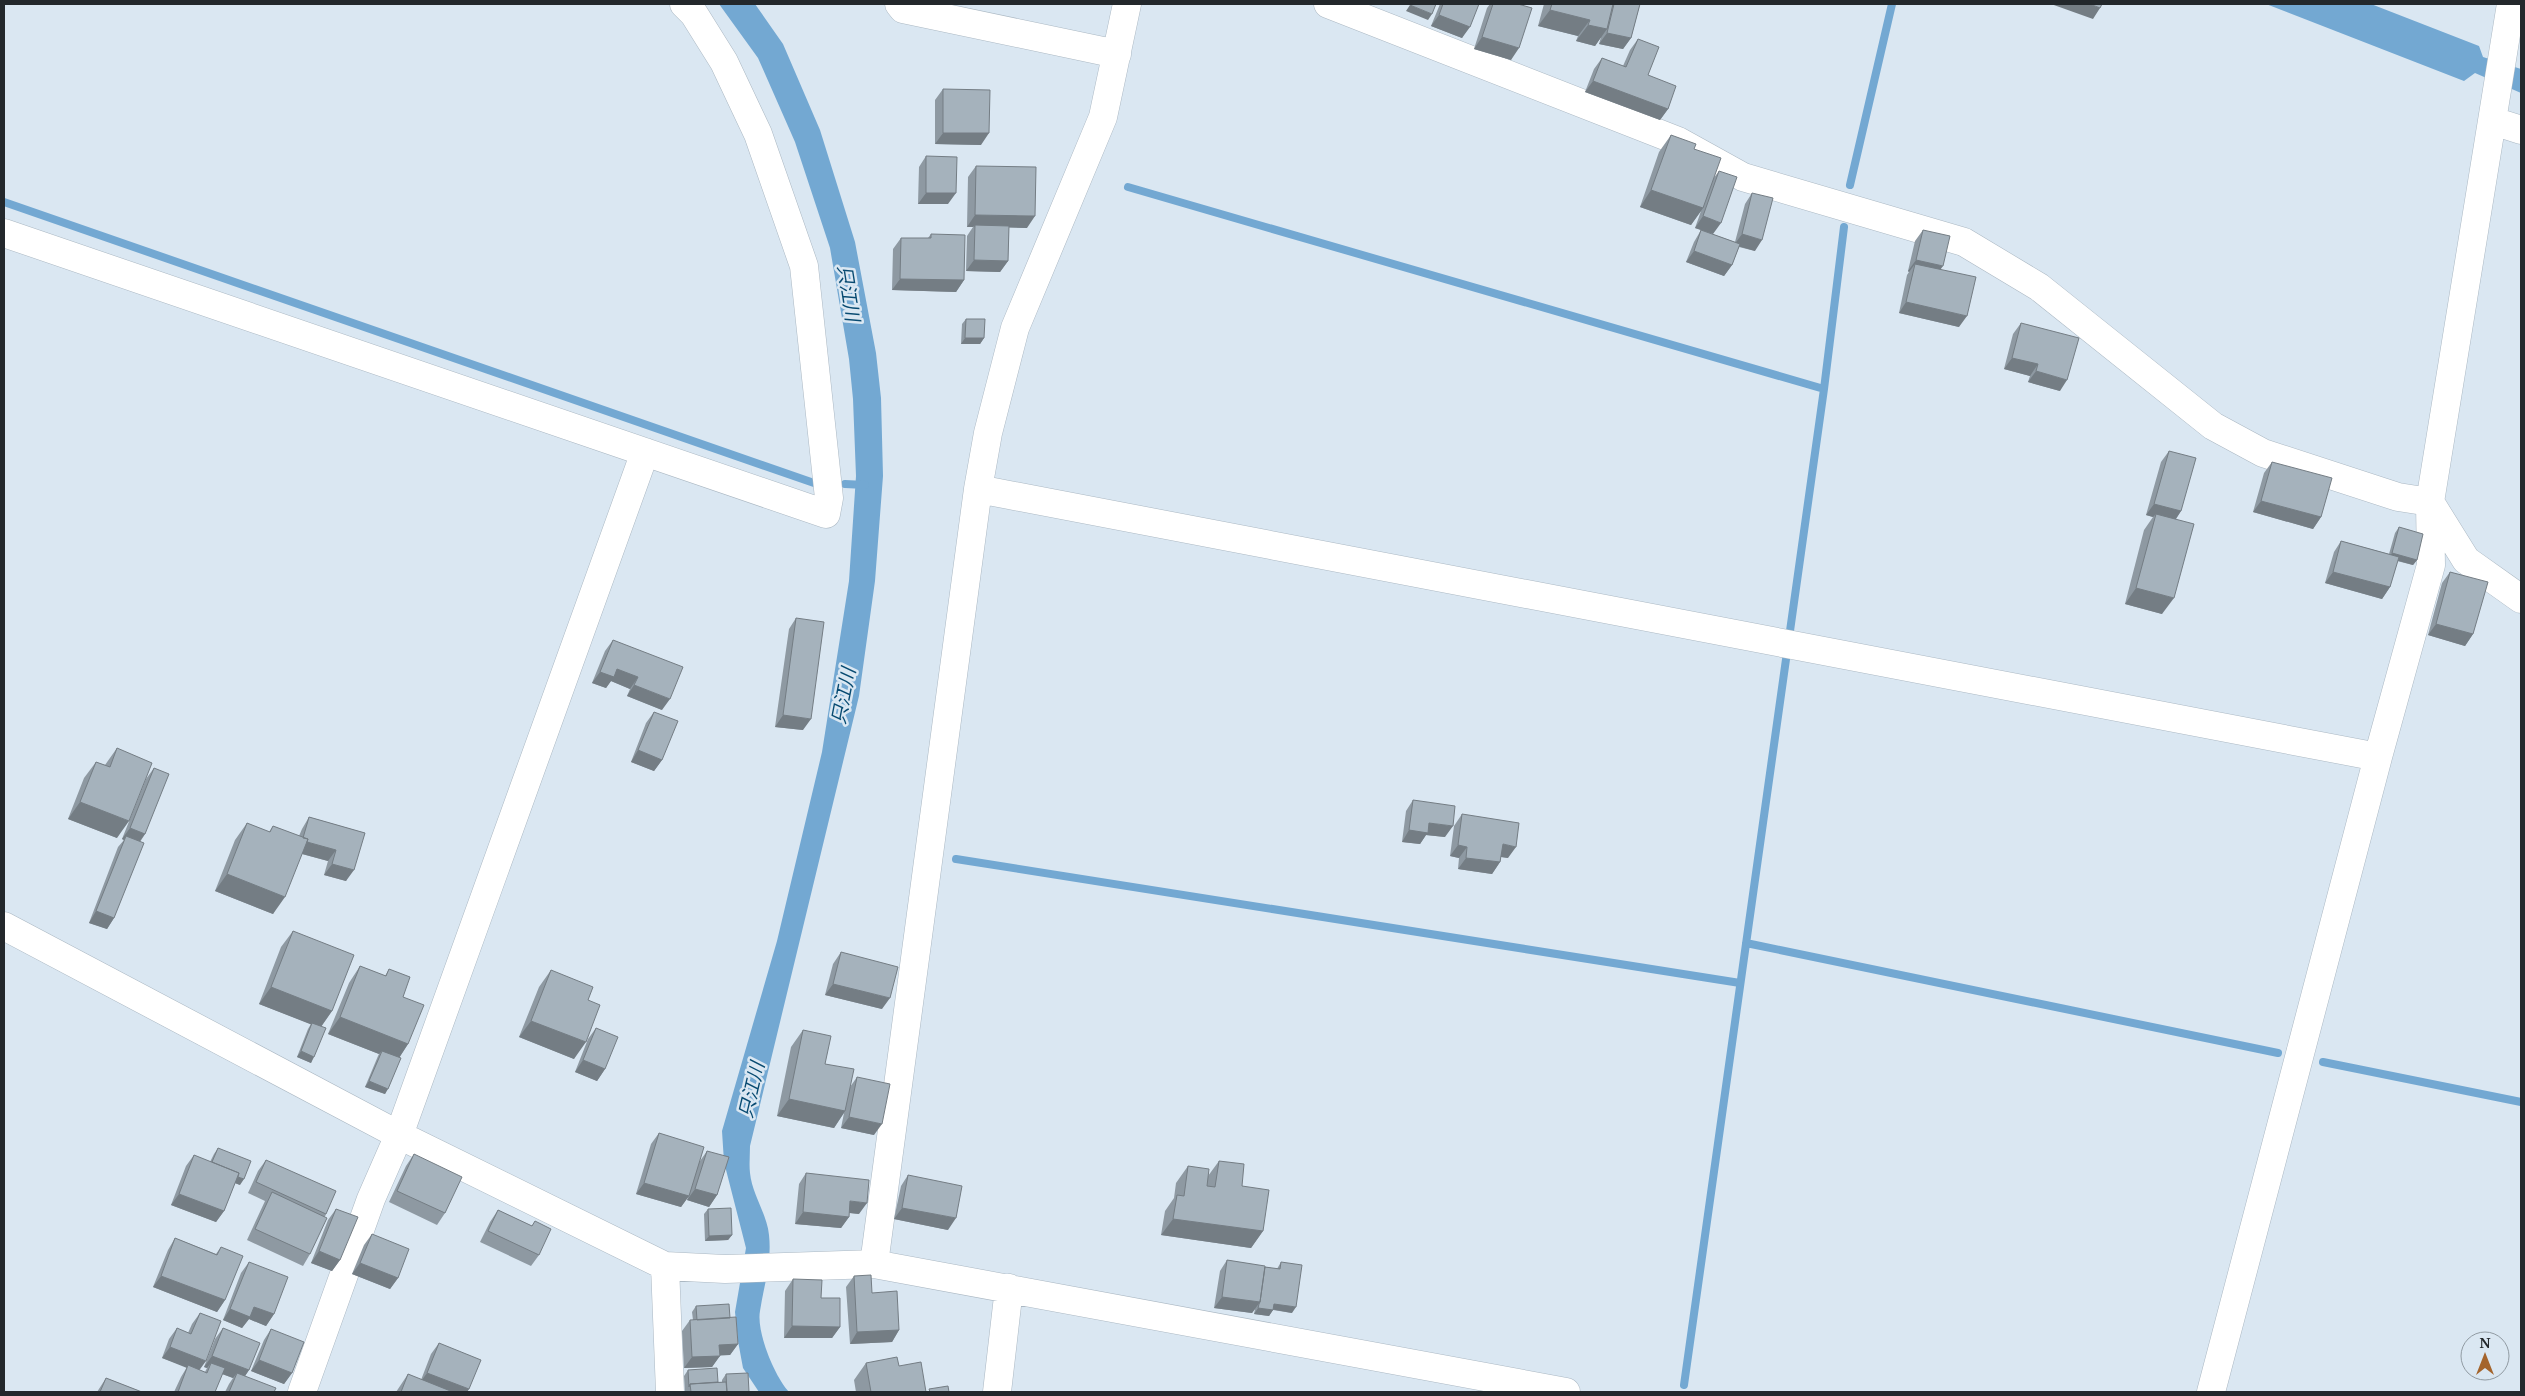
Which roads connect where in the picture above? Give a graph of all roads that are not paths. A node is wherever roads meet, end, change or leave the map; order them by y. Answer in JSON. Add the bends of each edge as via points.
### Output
{"nodes":[{"id":1,"x":684,"y":4,"type":"edge"},
{"id":2,"x":900,"y":4,"type":"edge"},
{"id":3,"x":1127,"y":4,"type":"edge"},
{"id":4,"x":1328,"y":4,"type":"edge"},
{"id":5,"x":2511,"y":4,"type":"edge"},
{"id":6,"x":1117,"y":54,"type":"junction"},
{"id":7,"x":2493,"y":121,"type":"junction"},
{"id":8,"x":2521,"y":130,"type":"edge"},
{"id":9,"x":4,"y":233,"type":"edge"},
{"id":10,"x":644,"y":452,"type":"junction"},
{"id":11,"x":978,"y":489,"type":"junction"},
{"id":12,"x":2430,"y":502,"type":"junction"},
{"id":13,"x":2521,"y":599,"type":"edge"},
{"id":14,"x":2378,"y":756,"type":"junction"},
{"id":15,"x":4,"y":926,"type":"edge"},
{"id":16,"x":399,"y":1135,"type":"junction"},
{"id":17,"x":874,"y":1264,"type":"junction"},
{"id":18,"x":665,"y":1266,"type":"junction"},
{"id":19,"x":1009,"y":1288,"type":"junction"},
{"id":20,"x":302,"y":1392,"type":"edge"},
{"id":21,"x":670,"y":1392,"type":"edge"},
{"id":22,"x":997,"y":1392,"type":"edge"},
{"id":23,"x":1566,"y":1392,"type":"edge"},
{"id":24,"x":2211,"y":1392,"type":"edge"}],
"edges":[{"from":1,"to":10,"type":"street","via":[[694,14],[724,62],[758,134],[804,266],[830,498],[826,514]]},
{"from":2,"to":6,"type":"street","via":[[903,9]]},
{"from":3,"to":6,"type":"street"},
{"from":4,"to":12,"type":"street","via":[[1678,141],[1743,177],[1964,242],[2039,287],[2213,426],[2263,452],[2398,496]]},
{"from":5,"to":7,"type":"street"},
{"from":6,"to":11,"type":"street","via":[[1103,117],[1015,328],[988,433]]},
{"from":7,"to":8,"type":"street"},
{"from":7,"to":12,"type":"street"},
{"from":9,"to":10,"type":"street"},
{"from":10,"to":16,"type":"street"},
{"from":11,"to":14,"type":"street"},
{"from":11,"to":17,"type":"street"},
{"from":12,"to":13,"type":"street","via":[[2466,560]]},
{"from":12,"to":14,"type":"street","via":[[2431,565]]},
{"from":14,"to":24,"type":"street"},
{"from":15,"to":16,"type":"street"},
{"from":16,"to":18,"type":"street"},
{"from":16,"to":20,"type":"street","via":[[371,1199]]},
{"from":17,"to":18,"type":"street","via":[[725,1269]]},
{"from":17,"to":19,"type":"street"},
{"from":18,"to":21,"type":"street"},
{"from":19,"to":22,"type":"street"},
{"from":19,"to":23,"type":"street"}]}
